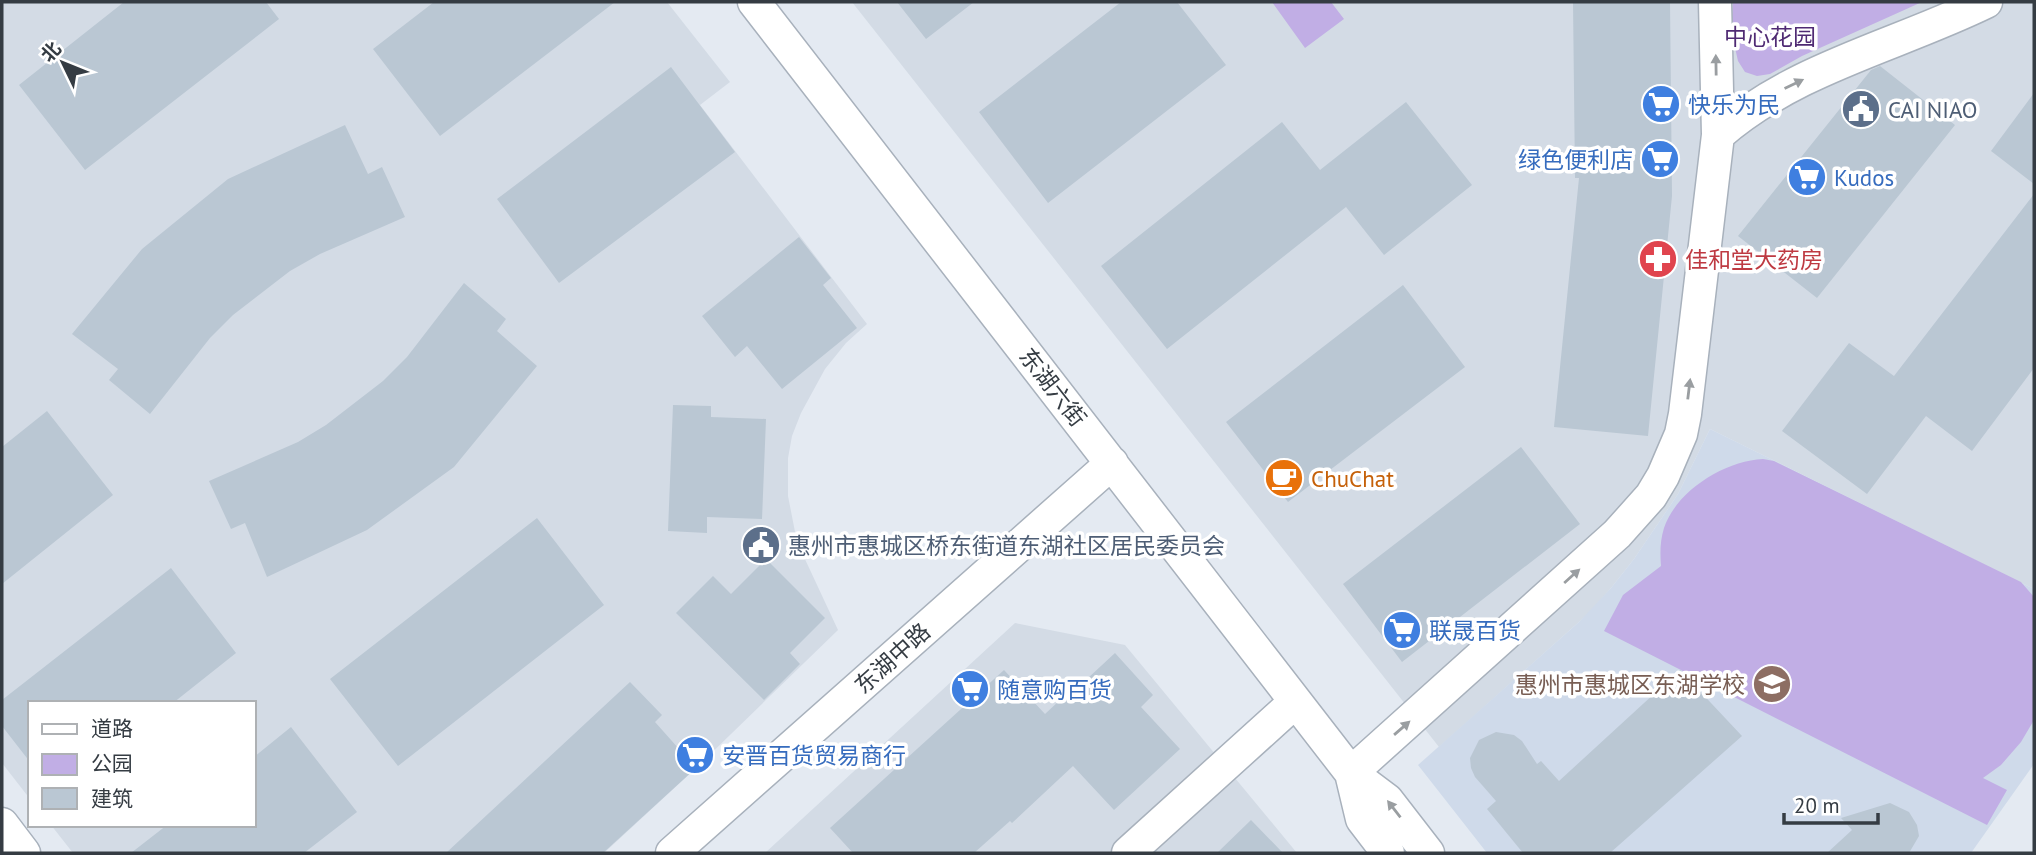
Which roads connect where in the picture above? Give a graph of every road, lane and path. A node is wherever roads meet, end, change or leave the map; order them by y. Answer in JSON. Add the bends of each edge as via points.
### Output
{"nodes":[{"id":1,"x":754,"y":2,"type":"edge"},
{"id":2,"x":1715,"y":2,"type":"edge"},
{"id":3,"x":1986,"y":2,"type":"edge"},
{"id":4,"x":1718,"y":135,"type":"junction"},
{"id":5,"x":1112,"y":463,"type":"junction"},
{"id":6,"x":1295,"y":702,"type":"junction"},
{"id":7,"x":1351,"y":773,"type":"junction"},
{"id":8,"x":2,"y":824,"type":"edge"},
{"id":9,"x":24,"y":853,"type":"edge"},
{"id":10,"x":672,"y":853,"type":"edge"},
{"id":11,"x":1128,"y":853,"type":"edge"},
{"id":12,"x":1388,"y":853,"type":"edge"},
{"id":13,"x":1428,"y":853,"type":"edge"}],
"edges":[{"from":1,"to":5,"type":"street","name":"东湖六街"},
{"from":4,"to":2,"type":"street","one_way":true},
{"from":4,"to":3,"type":"street","one_way":true,"via":[[1779,91]]},
{"from":7,"to":4,"type":"street","one_way":true,"via":[[1596,554],[1637,513],[1663,476],[1685,414]]},
{"from":5,"to":6,"type":"street","name":"东湖六街"},
{"from":5,"to":10,"type":"street","name":"东湖中路"},
{"from":6,"to":7,"type":"street","name":"东湖六街"},
{"from":6,"to":11,"type":"street"},
{"from":7,"to":12,"type":"street","name":"东湖六街","via":[[1362,819]]},
{"from":13,"to":7,"type":"street","name":"东湖六街","one_way":true,"via":[[1387,800]]},
{"from":8,"to":9,"type":"street"}]}
